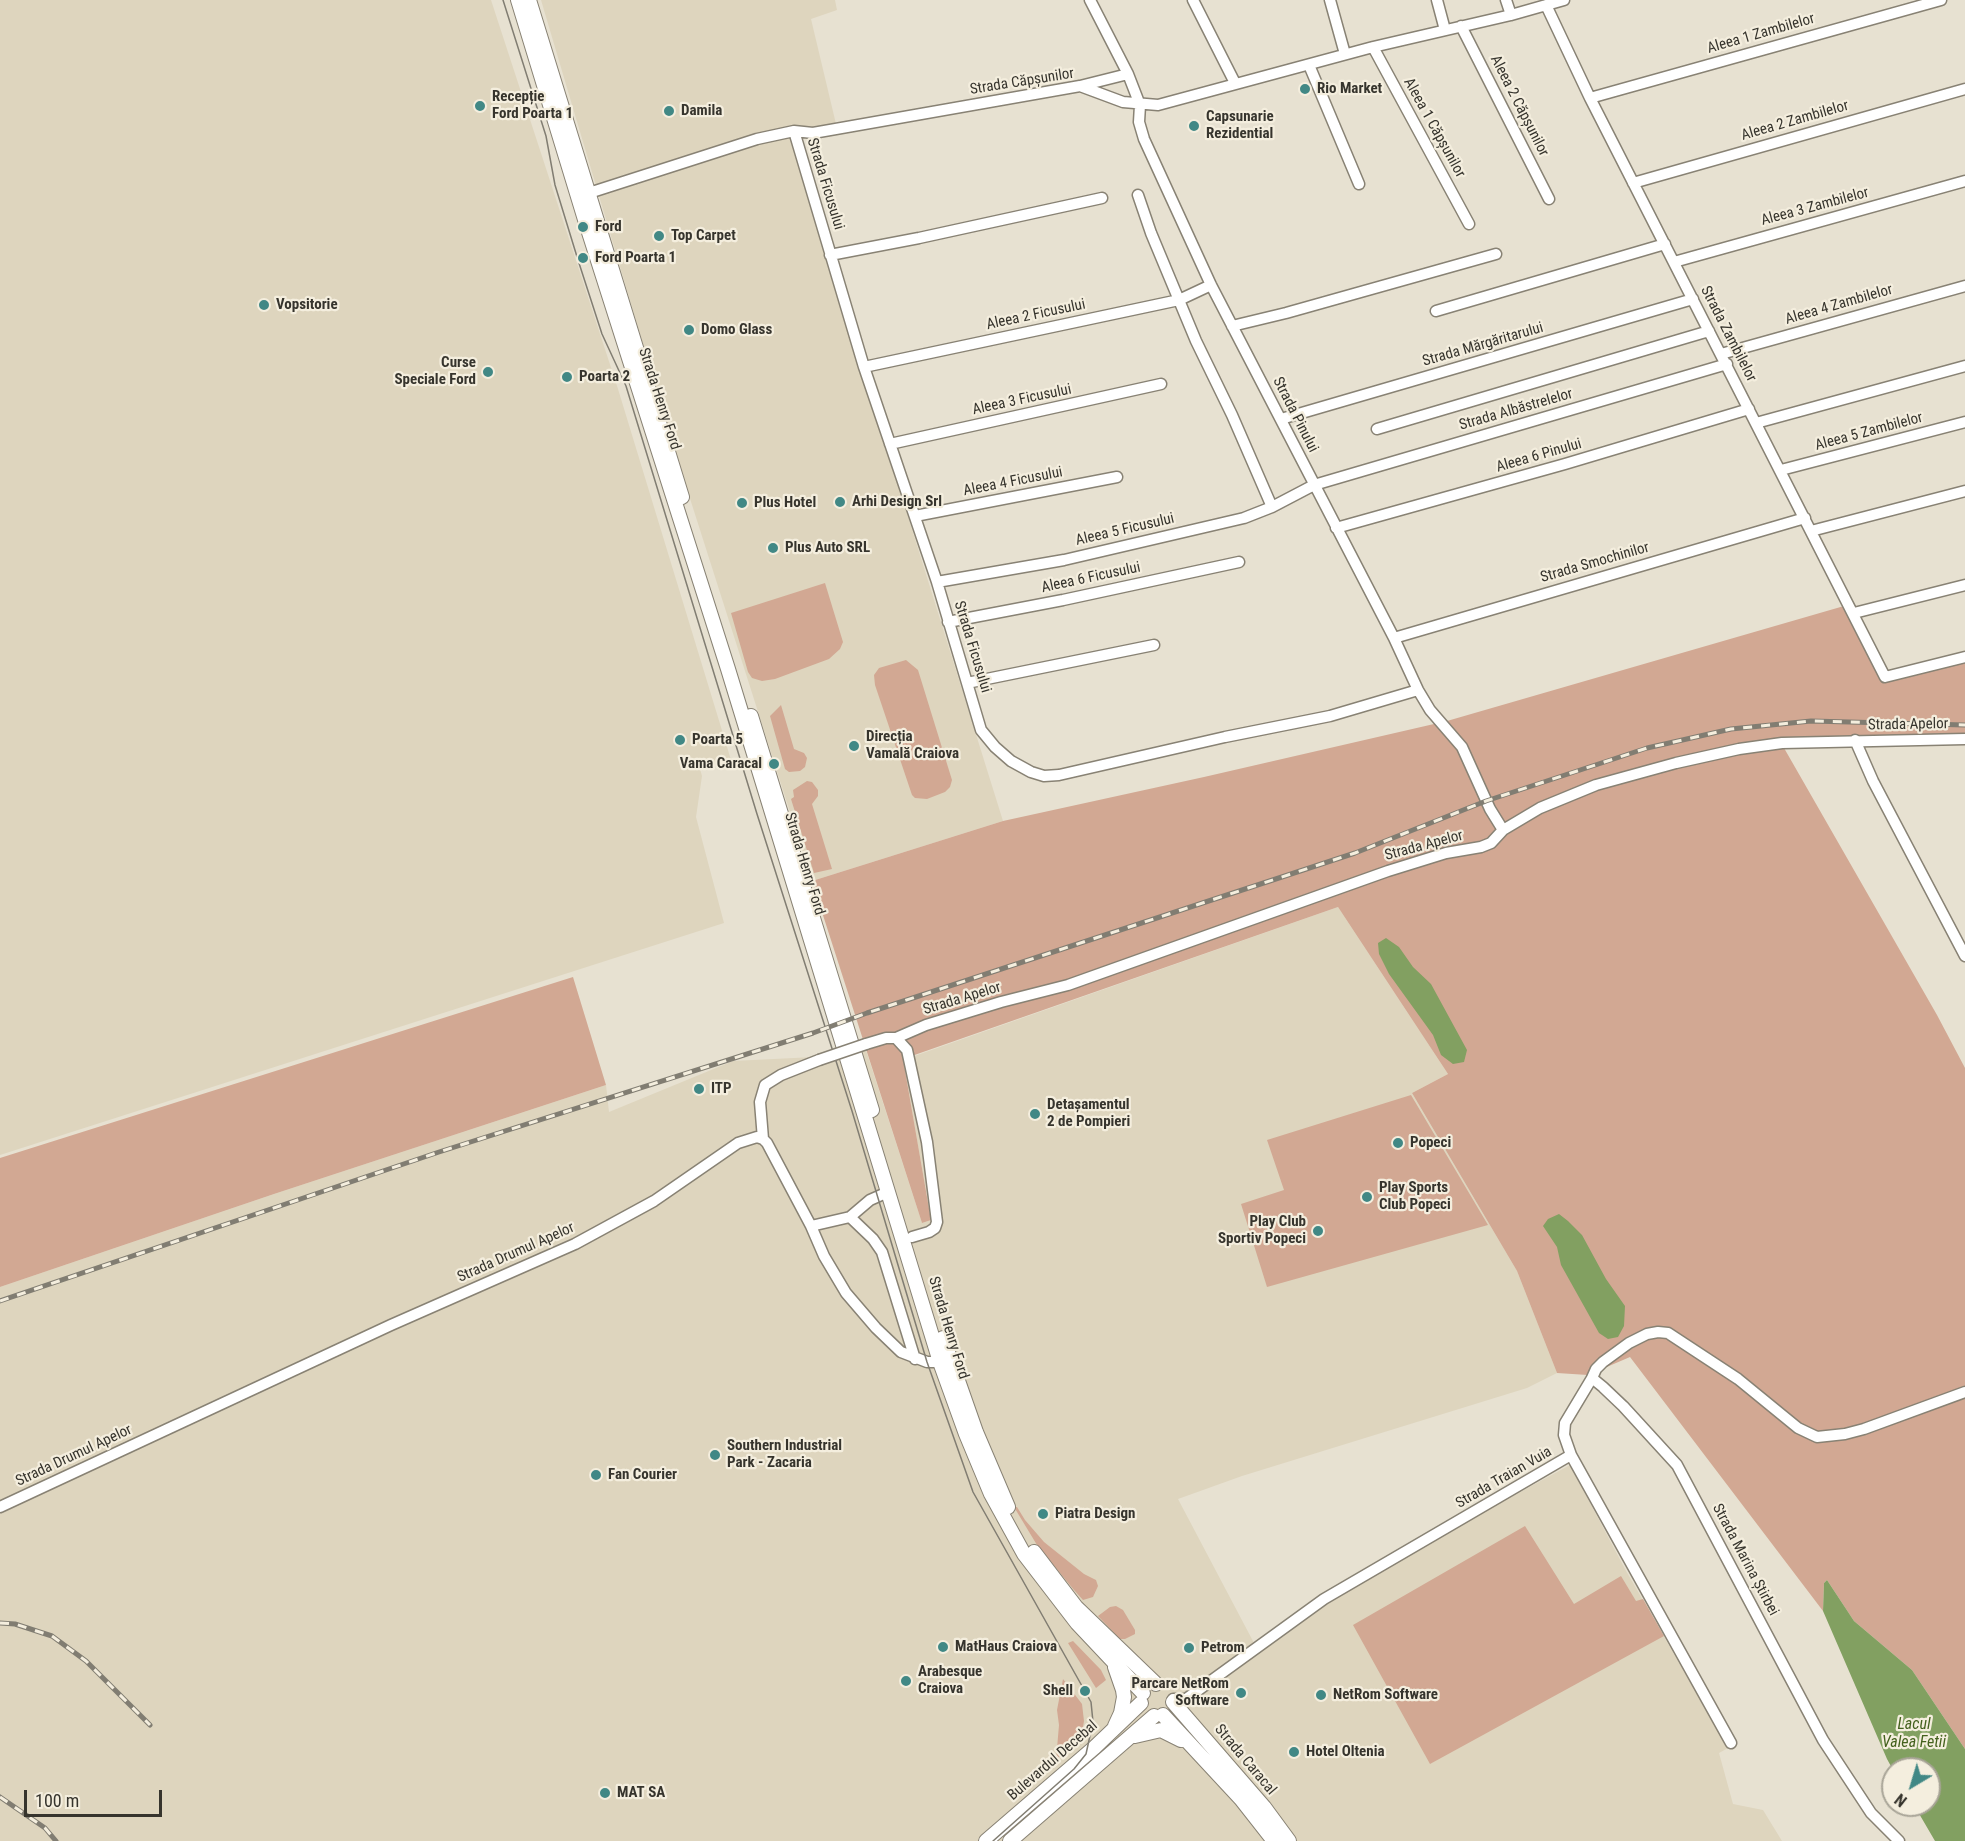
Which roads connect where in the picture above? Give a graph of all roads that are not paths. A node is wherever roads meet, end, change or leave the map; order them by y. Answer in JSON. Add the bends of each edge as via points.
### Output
{"nodes":[{"id":1,"x":518,"y":0,"type":"edge"},
{"id":2,"x":529,"y":0,"type":"edge"},
{"id":3,"x":1090,"y":0,"type":"edge"},
{"id":4,"x":1193,"y":0,"type":"edge"},
{"id":5,"x":1329,"y":0,"type":"edge"},
{"id":6,"x":1437,"y":0,"type":"edge"},
{"id":7,"x":1506,"y":0,"type":"edge"},
{"id":8,"x":1564,"y":0,"type":"edge"},
{"id":9,"x":1941,"y":0,"type":"edge"},
{"id":10,"x":1546,"y":5,"type":"junction"},
{"id":11,"x":1511,"y":15,"type":"junction"},
{"id":12,"x":1461,"y":26,"type":"junction"},
{"id":13,"x":1445,"y":30,"type":"junction"},
{"id":14,"x":1373,"y":47,"type":"junction"},
{"id":15,"x":1345,"y":54,"type":"junction"},
{"id":16,"x":1309,"y":65,"type":"junction"},
{"id":17,"x":1128,"y":74,"type":"junction"},
{"id":18,"x":1235,"y":83,"type":"junction"},
{"id":19,"x":1080,"y":86,"type":"junction"},
{"id":20,"x":1965,"y":89,"type":"edge"},
{"id":21,"x":1590,"y":98,"type":"junction"},
{"id":22,"x":1140,"y":105,"type":"junction"},
{"id":23,"x":794,"y":131,"type":"junction"},
{"id":24,"x":1965,"y":182,"type":"edge"},
{"id":25,"x":1633,"y":183,"type":"junction"},
{"id":26,"x":1359,"y":184,"type":"dead end"},
{"id":27,"x":589,"y":193,"type":"junction"},
{"id":28,"x":1138,"y":195,"type":"dead end"},
{"id":29,"x":1102,"y":198,"type":"dead end"},
{"id":30,"x":1549,"y":199,"type":"dead end"},
{"id":31,"x":1469,"y":224,"type":"dead end"},
{"id":32,"x":1665,"y":244,"type":"junction"},
{"id":33,"x":1496,"y":254,"type":"dead end"},
{"id":34,"x":830,"y":255,"type":"junction"},
{"id":35,"x":1674,"y":262,"type":"junction"},
{"id":36,"x":1211,"y":285,"type":"junction"},
{"id":37,"x":1965,"y":286,"type":"edge"},
{"id":38,"x":1693,"y":299,"type":"junction"},
{"id":39,"x":1179,"y":300,"type":"junction"},
{"id":40,"x":1436,"y":311,"type":"dead end"},
{"id":41,"x":1232,"y":326,"type":"junction"},
{"id":42,"x":1709,"y":331,"type":"junction"},
{"id":43,"x":1721,"y":354,"type":"junction"},
{"id":44,"x":1727,"y":364,"type":"junction"},
{"id":45,"x":1965,"y":366,"type":"edge"},
{"id":46,"x":864,"y":367,"type":"junction"},
{"id":47,"x":1161,"y":384,"type":"dead end"},
{"id":48,"x":1749,"y":409,"type":"junction"},
{"id":49,"x":1281,"y":419,"type":"junction"},
{"id":50,"x":1756,"y":423,"type":"junction"},
{"id":51,"x":1965,"y":423,"type":"edge"},
{"id":52,"x":1377,"y":429,"type":"dead end"},
{"id":53,"x":890,"y":444,"type":"junction"},
{"id":54,"x":1781,"y":470,"type":"junction"},
{"id":55,"x":1117,"y":477,"type":"dead end"},
{"id":56,"x":1314,"y":485,"type":"junction"},
{"id":57,"x":1965,"y":491,"type":"edge"},
{"id":58,"x":1272,"y":507,"type":"junction"},
{"id":59,"x":915,"y":516,"type":"junction"},
{"id":60,"x":1805,"y":518,"type":"junction"},
{"id":61,"x":1336,"y":528,"type":"junction"},
{"id":62,"x":1811,"y":531,"type":"junction"},
{"id":63,"x":1239,"y":562,"type":"dead end"},
{"id":64,"x":936,"y":582,"type":"junction"},
{"id":65,"x":1965,"y":585,"type":"edge"},
{"id":66,"x":1854,"y":613,"type":"junction"},
{"id":67,"x":948,"y":622,"type":"junction"},
{"id":68,"x":1394,"y":638,"type":"junction"},
{"id":69,"x":1154,"y":645,"type":"dead end"},
{"id":70,"x":1965,"y":657,"type":"edge"},
{"id":71,"x":967,"y":683,"type":"junction"},
{"id":72,"x":1418,"y":690,"type":"junction"},
{"id":73,"x":1965,"y":739,"type":"edge"},
{"id":74,"x":1855,"y":741,"type":"junction"},
{"id":75,"x":1503,"y":830,"type":"junction"},
{"id":76,"x":1965,"y":956,"type":"edge"},
{"id":77,"x":896,"y":1038,"type":"junction"},
{"id":78,"x":763,"y":1139,"type":"junction"},
{"id":79,"x":888,"y":1192,"type":"junction"},
{"id":80,"x":850,"y":1217,"type":"junction"},
{"id":81,"x":811,"y":1226,"type":"junction"},
{"id":82,"x":912,"y":1238,"type":"junction"},
{"id":83,"x":915,"y":1359,"type":"junction"},
{"id":84,"x":940,"y":1362,"type":"junction"},
{"id":85,"x":1592,"y":1378,"type":"junction"},
{"id":86,"x":1965,"y":1392,"type":"edge"},
{"id":87,"x":1571,"y":1455,"type":"junction"},
{"id":88,"x":0,"y":1507,"type":"edge"},
{"id":89,"x":1110,"y":1658,"type":"junction"},
{"id":90,"x":1156,"y":1684,"type":"junction"},
{"id":91,"x":1142,"y":1698,"type":"junction"},
{"id":92,"x":1173,"y":1700,"type":"junction"},
{"id":93,"x":1159,"y":1716,"type":"junction"},
{"id":94,"x":1112,"y":1731,"type":"junction"},
{"id":95,"x":1133,"y":1737,"type":"junction"},
{"id":96,"x":1731,"y":1743,"type":"dead end"},
{"id":97,"x":1201,"y":1756,"type":"junction"},
{"id":98,"x":986,"y":1841,"type":"edge"},
{"id":99,"x":1010,"y":1841,"type":"edge"},
{"id":100,"x":1274,"y":1841,"type":"edge"},
{"id":101,"x":1289,"y":1841,"type":"edge"},
{"id":102,"x":1899,"y":1841,"type":"edge"}],
"edges":[{"from":1,"to":79,"type":"main road","name":"Strada Henry Ford"},
{"from":2,"to":27,"type":"main road","name":"Strada Henry Ford"},
{"from":3,"to":17,"type":"street","name":"Strada Pinului"},
{"from":4,"to":18,"type":"street"},
{"from":5,"to":15,"type":"street"},
{"from":6,"to":13,"type":"street"},
{"from":7,"to":11,"type":"street"},
{"from":8,"to":10,"type":"street","name":"Strada Căpșunilor"},
{"from":9,"to":21,"type":"street","name":"Aleea 1 Zambilelor"},
{"from":10,"to":11,"type":"street","name":"Strada Căpșunilor"},
{"from":10,"to":21,"type":"street","name":"Strada Zambilelor"},
{"from":11,"to":12,"type":"street","name":"Strada Căpșunilor"},
{"from":12,"to":13,"type":"street","name":"Strada Căpșunilor"},
{"from":12,"to":30,"type":"street","name":"Aleea 2 Căpșunilor"},
{"from":13,"to":14,"type":"street","name":"Strada Căpșunilor"},
{"from":14,"to":15,"type":"street","name":"Strada Căpșunilor"},
{"from":14,"to":31,"type":"street","name":"Aleea 1 Căpșunilor"},
{"from":15,"to":16,"type":"street","name":"Strada Căpșunilor"},
{"from":16,"to":18,"type":"street","name":"Strada Căpșunilor"},
{"from":16,"to":26,"type":"street"},
{"from":17,"to":19,"type":"street"},
{"from":17,"to":22,"type":"street","name":"Strada Pinului"},
{"from":18,"to":22,"type":"street","name":"Strada Căpșunilor","via":[[1158,105]]},
{"from":19,"to":22,"type":"street","name":"Strada Căpșunilor"},
{"from":19,"to":23,"type":"street","name":"Strada Căpșunilor","via":[[813,133]]},
{"from":20,"to":25,"type":"street","name":"Aleea 2 Zambilelor"},
{"from":21,"to":25,"type":"street","name":"Strada Zambilelor"},
{"from":22,"to":36,"type":"street","name":"Strada Pinului","via":[[1144,139]]},
{"from":23,"to":27,"type":"street","name":"Strada Căpșunilor","via":[[757,139]]},
{"from":23,"to":34,"type":"street","name":"Strada Ficusului"},
{"from":24,"to":35,"type":"street","name":"Aleea 3 Zambilelor"},
{"from":25,"to":32,"type":"street","name":"Strada Zambilelor"},
{"from":27,"to":82,"type":"main road","name":"Strada Henry Ford"},
{"from":28,"to":39,"type":"street"},
{"from":29,"to":34,"type":"street"},
{"from":32,"to":35,"type":"street","name":"Strada Zambilelor"},
{"from":32,"to":40,"type":"street"},
{"from":33,"to":41,"type":"street"},
{"from":34,"to":46,"type":"street","name":"Strada Ficusului"},
{"from":35,"to":38,"type":"street","name":"Strada Zambilelor"},
{"from":36,"to":39,"type":"street","name":"Aleea 2 Ficusului"},
{"from":36,"to":41,"type":"street","name":"Strada Pinului"},
{"from":37,"to":43,"type":"street","name":"Aleea 4 Zambilelor"},
{"from":38,"to":42,"type":"street","name":"Strada Zambilelor"},
{"from":38,"to":49,"type":"street","name":"Strada Mărgăritarului"},
{"from":39,"to":46,"type":"street","name":"Aleea 2 Ficusului"},
{"from":39,"to":58,"type":"street"},
{"from":41,"to":49,"type":"street","name":"Strada Pinului"},
{"from":42,"to":43,"type":"street","name":"Strada Zambilelor"},
{"from":42,"to":52,"type":"street"},
{"from":43,"to":44,"type":"street","name":"Strada Zambilelor"},
{"from":44,"to":48,"type":"street","name":"Strada Zambilelor"},
{"from":44,"to":56,"type":"street","name":"Strada Albăstrelelor"},
{"from":45,"to":50,"type":"street"},
{"from":46,"to":53,"type":"street","name":"Strada Ficusului"},
{"from":47,"to":53,"type":"street","name":"Aleea 3 Ficusului"},
{"from":48,"to":50,"type":"street","name":"Strada Zambilelor"},
{"from":48,"to":61,"type":"street","name":"Aleea 6 Pinului"},
{"from":49,"to":56,"type":"street","name":"Strada Pinului"},
{"from":50,"to":54,"type":"street","name":"Strada Zambilelor"},
{"from":51,"to":54,"type":"street","name":"Aleea 5 Zambilelor"},
{"from":53,"to":59,"type":"street","name":"Strada Ficusului"},
{"from":54,"to":60,"type":"street","name":"Strada Zambilelor"},
{"from":55,"to":59,"type":"street","name":"Aleea 4 Ficusului"},
{"from":56,"to":58,"type":"street","name":"Aleea 5 Ficusului"},
{"from":56,"to":61,"type":"street","name":"Strada Pinului"},
{"from":57,"to":62,"type":"street"},
{"from":58,"to":64,"type":"street","name":"Aleea 5 Ficusului","via":[[1223,523],[1064,560]]},
{"from":59,"to":64,"type":"street","name":"Strada Ficusului"},
{"from":60,"to":62,"type":"street","name":"Strada Zambilelor"},
{"from":60,"to":68,"type":"street","name":"Strada Smochinilor"},
{"from":61,"to":68,"type":"street","name":"Strada Pinului"},
{"from":62,"to":66,"type":"street","name":"Strada Zambilelor"},
{"from":63,"to":67,"type":"street","name":"Aleea 6 Ficusului"},
{"from":64,"to":67,"type":"street","name":"Strada Ficusului"},
{"from":65,"to":66,"type":"street"},
{"from":66,"to":70,"type":"street","name":"Strada Zambilelor","via":[[1885,677]]},
{"from":67,"to":71,"type":"street","name":"Strada Ficusului"},
{"from":68,"to":72,"type":"street","name":"Strada Pinului"},
{"from":69,"to":71,"type":"street"},
{"from":71,"to":72,"type":"street","name":"Strada Ficusului","via":[[981,729],[995,747],[1011,761],[1044,776],[1330,716]]},
{"from":72,"to":75,"type":"street","name":"Strada Pinului","via":[[1462,747]]},
{"from":73,"to":74,"type":"street","name":"Strada Apelor"},
{"from":74,"to":75,"type":"street","name":"Strada Apelor","via":[[1782,743],[1676,763],[1596,785],[1540,808]]},
{"from":74,"to":76,"type":"street"},
{"from":75,"to":77,"type":"street","name":"Strada Apelor","via":[[1491,843],[1480,847],[1399,867],[1086,979],[926,1025]]},
{"from":77,"to":78,"type":"street","name":"Strada Apelor","bridge":true,"via":[[819,1060],[765,1085],[760,1102]]},
{"from":77,"to":82,"type":"street","via":[[907,1050],[927,1142],[937,1222],[929,1232]]},
{"from":78,"to":81,"type":"street"},
{"from":78,"to":88,"type":"street","name":"Strada Drumul Apelor","via":[[738,1143],[654,1201],[575,1244]]},
{"from":79,"to":80,"type":"street","via":[[870,1200]]},
{"from":79,"to":84,"type":"main road","name":"Strada Henry Ford"},
{"from":80,"to":81,"type":"street"},
{"from":80,"to":83,"type":"street","via":[[882,1252]]},
{"from":81,"to":83,"type":"street","via":[[846,1293],[888,1342]]},
{"from":82,"to":90,"type":"main road","name":"Strada Henry Ford","via":[[976,1432],[1015,1521],[1032,1550],[1076,1606]]},
{"from":83,"to":84,"type":"street"},
{"from":84,"to":89,"type":"main road","name":"Strada Henry Ford","via":[[978,1465],[1004,1520],[1052,1592]]},
{"from":85,"to":86,"type":"street","via":[[1603,1362],[1629,1343],[1647,1334],[1668,1333],[1738,1379],[1798,1428],[1817,1437],[1864,1430]]},
{"from":85,"to":87,"type":"street","via":[[1565,1423],[1564,1435]]},
{"from":85,"to":102,"type":"street","name":"Strada Marina Știrbei","via":[[1677,1465],[1823,1740],[1871,1813]]},
{"from":87,"to":92,"type":"street","name":"Strada Traian Vuia","via":[[1324,1599],[1186,1699]]},
{"from":87,"to":96,"type":"street","name":"Strada Traian Vuia"},
{"from":89,"to":91,"type":"main road","name":"Strada Henry Ford"},
{"from":89,"to":94,"type":"main road","via":[[1123,1690],[1122,1708]]},
{"from":90,"to":91,"type":"main road","via":[[1146,1688]]},
{"from":90,"to":92,"type":"main road","via":[[1168,1689]]},
{"from":91,"to":93,"type":"main road","via":[[1146,1712]]},
{"from":91,"to":94,"type":"main road","name":"Bulevardul Decebal"},
{"from":92,"to":93,"type":"main road","via":[[1168,1712]]},
{"from":92,"to":101,"type":"main road","name":"Strada Caracal"},
{"from":93,"to":95,"type":"main road"},
{"from":93,"to":97,"type":"main road","name":"Strada Caracal"},
{"from":94,"to":98,"type":"main road","name":"Bulevardul Decebal"},
{"from":95,"to":97,"type":"main road","via":[[1161,1730]]},
{"from":95,"to":99,"type":"main road"},
{"from":97,"to":100,"type":"main road","name":"Strada Caracal"}]}
